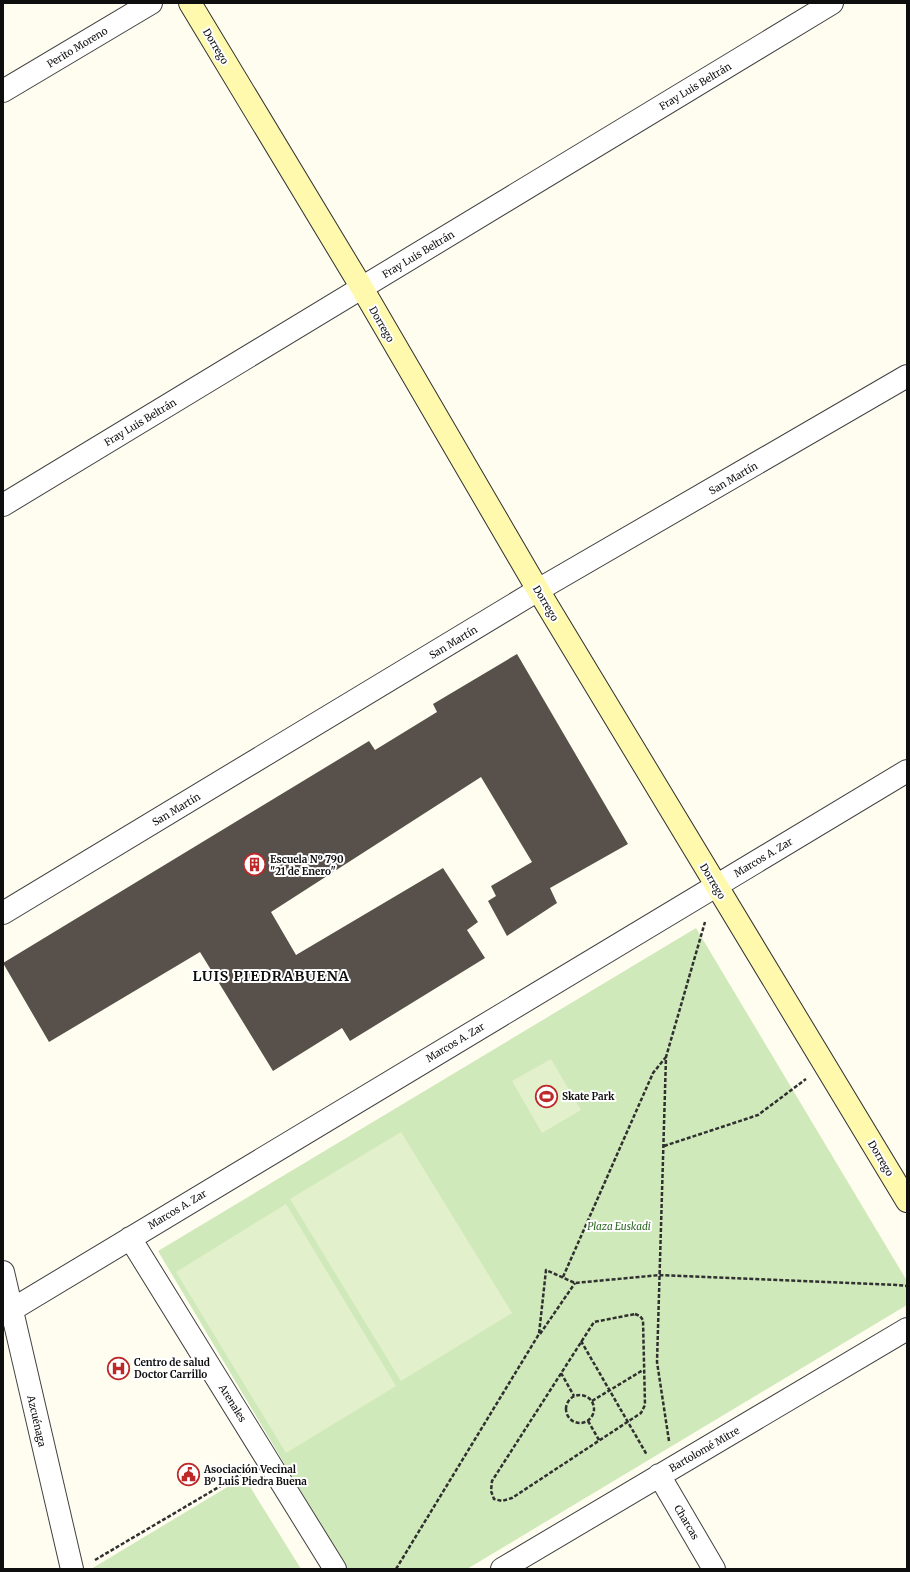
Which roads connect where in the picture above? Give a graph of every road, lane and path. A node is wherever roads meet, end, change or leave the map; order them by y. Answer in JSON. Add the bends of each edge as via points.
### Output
{"nodes":[{"id":1,"x":151,"y":3,"type":"edge"},
{"id":2,"x":190,"y":3,"type":"edge"},
{"id":3,"x":832,"y":3,"type":"edge"},
{"id":4,"x":3,"y":91,"type":"edge"},
{"id":5,"x":362,"y":288,"type":"junction"},
{"id":6,"x":907,"y":376,"type":"edge"},
{"id":7,"x":3,"y":505,"type":"edge"},
{"id":8,"x":538,"y":590,"type":"junction"},
{"id":9,"x":907,"y":771,"type":"edge"},
{"id":10,"x":715,"y":886,"type":"junction"},
{"id":11,"x":3,"y":913,"type":"edge"},
{"id":12,"x":666,"y":1057,"type":"junction"},
{"id":13,"x":825,"y":1066,"type":"junction"},
{"id":14,"x":664,"y":1146,"type":"junction"},
{"id":15,"x":907,"y":1201,"type":"edge"},
{"id":16,"x":130,"y":1238,"type":"junction"},
{"id":17,"x":3,"y":1272,"type":"edge"},
{"id":18,"x":660,"y":1275,"type":"junction"},
{"id":19,"x":563,"y":1277,"type":"junction"},
{"id":20,"x":575,"y":1283,"type":"junction"},
{"id":21,"x":907,"y":1286,"type":"edge"},
{"id":22,"x":7,"y":1312,"type":"edge"},
{"id":23,"x":907,"y":1329,"type":"edge"},
{"id":24,"x":540,"y":1334,"type":"junction"},
{"id":25,"x":581,"y":1341,"type":"junction"},
{"id":26,"x":644,"y":1370,"type":"junction"},
{"id":27,"x":561,"y":1373,"type":"junction"},
{"id":28,"x":610,"y":1391,"type":"junction"},
{"id":29,"x":574,"y":1396,"type":"junction"},
{"id":30,"x":592,"y":1401,"type":"junction"},
{"id":31,"x":588,"y":1421,"type":"junction"},
{"id":32,"x":628,"y":1422,"type":"junction"},
{"id":33,"x":599,"y":1440,"type":"junction"},
{"id":34,"x":267,"y":1458,"type":"junction"},
{"id":35,"x":666,"y":1471,"type":"junction"},
{"id":36,"x":93,"y":1561,"type":"dead end"},
{"id":37,"x":72,"y":1569,"type":"edge"},
{"id":38,"x":335,"y":1569,"type":"edge"},
{"id":39,"x":396,"y":1569,"type":"edge"},
{"id":40,"x":502,"y":1569,"type":"edge"},
{"id":41,"x":714,"y":1569,"type":"edge"}],
"edges":[{"from":1,"to":4,"type":"street","name":"Perito Moreno"},
{"from":2,"to":5,"type":"main road","name":"Dorrego"},
{"from":3,"to":5,"type":"street","name":"Fray Luis Beltrán"},
{"from":5,"to":7,"type":"street","name":"Fray Luis Beltrán"},
{"from":5,"to":8,"type":"main road","name":"Dorrego"},
{"from":6,"to":8,"type":"street","name":"San Martín"},
{"from":8,"to":10,"type":"main road","name":"Dorrego"},
{"from":8,"to":11,"type":"street","name":"San Martín"},
{"from":9,"to":10,"type":"street","name":"Marcos A. Zar"},
{"from":10,"to":12,"type":"path"},
{"from":10,"to":13,"type":"main road","name":"Dorrego"},
{"from":10,"to":16,"type":"street","name":"Marcos A. Zar"},
{"from":12,"to":14,"type":"path"},
{"from":12,"to":19,"type":"path","via":[[653,1073]]},
{"from":13,"to":14,"type":"path","via":[[758,1115]]},
{"from":13,"to":15,"type":"main road","name":"Dorrego"},
{"from":14,"to":18,"type":"path"},
{"from":16,"to":22,"type":"street","name":"Marcos A. Zar"},
{"from":16,"to":34,"type":"street","name":"Arenales"},
{"from":17,"to":22,"type":"street","name":"Azcuénaga"},
{"from":18,"to":20,"type":"path"},
{"from":18,"to":21,"type":"path"},
{"from":18,"to":35,"type":"path","via":[[657,1362]]},
{"from":19,"to":20,"type":"path"},
{"from":19,"to":24,"type":"path","via":[[546,1270]]},
{"from":20,"to":24,"type":"path"},
{"from":22,"to":37,"type":"street","name":"Azcuénaga"},
{"from":23,"to":35,"type":"street","name":"Bartolomé Mitre"},
{"from":24,"to":39,"type":"path"},
{"from":25,"to":26,"type":"path","via":[[594,1322],[634,1314],[640,1316],[643,1320]]},
{"from":25,"to":27,"type":"path"},
{"from":25,"to":28,"type":"path"},
{"from":26,"to":28,"type":"path"},
{"from":26,"to":32,"type":"path","via":[[645,1406],[641,1413]]},
{"from":27,"to":29,"type":"path"},
{"from":27,"to":33,"type":"path","via":[[492,1481],[491,1491],[494,1499],[502,1501],[512,1498]]},
{"from":28,"to":30,"type":"path"},
{"from":28,"to":32,"type":"path"},
{"from":29,"to":30,"type":"path","via":[[582,1394]]},
{"from":29,"to":31,"type":"path","via":[[566,1404],[568,1418],[576,1423]]},
{"from":30,"to":31,"type":"path","via":[[594,1411]]},
{"from":31,"to":33,"type":"path"},
{"from":32,"to":33,"type":"path"},
{"from":32,"to":35,"type":"path"},
{"from":34,"to":36,"type":"path"},
{"from":34,"to":38,"type":"street","name":"Arenales"},
{"from":35,"to":40,"type":"street","name":"Bartolomé Mitre"},
{"from":35,"to":41,"type":"street","name":"Charcas"}]}
